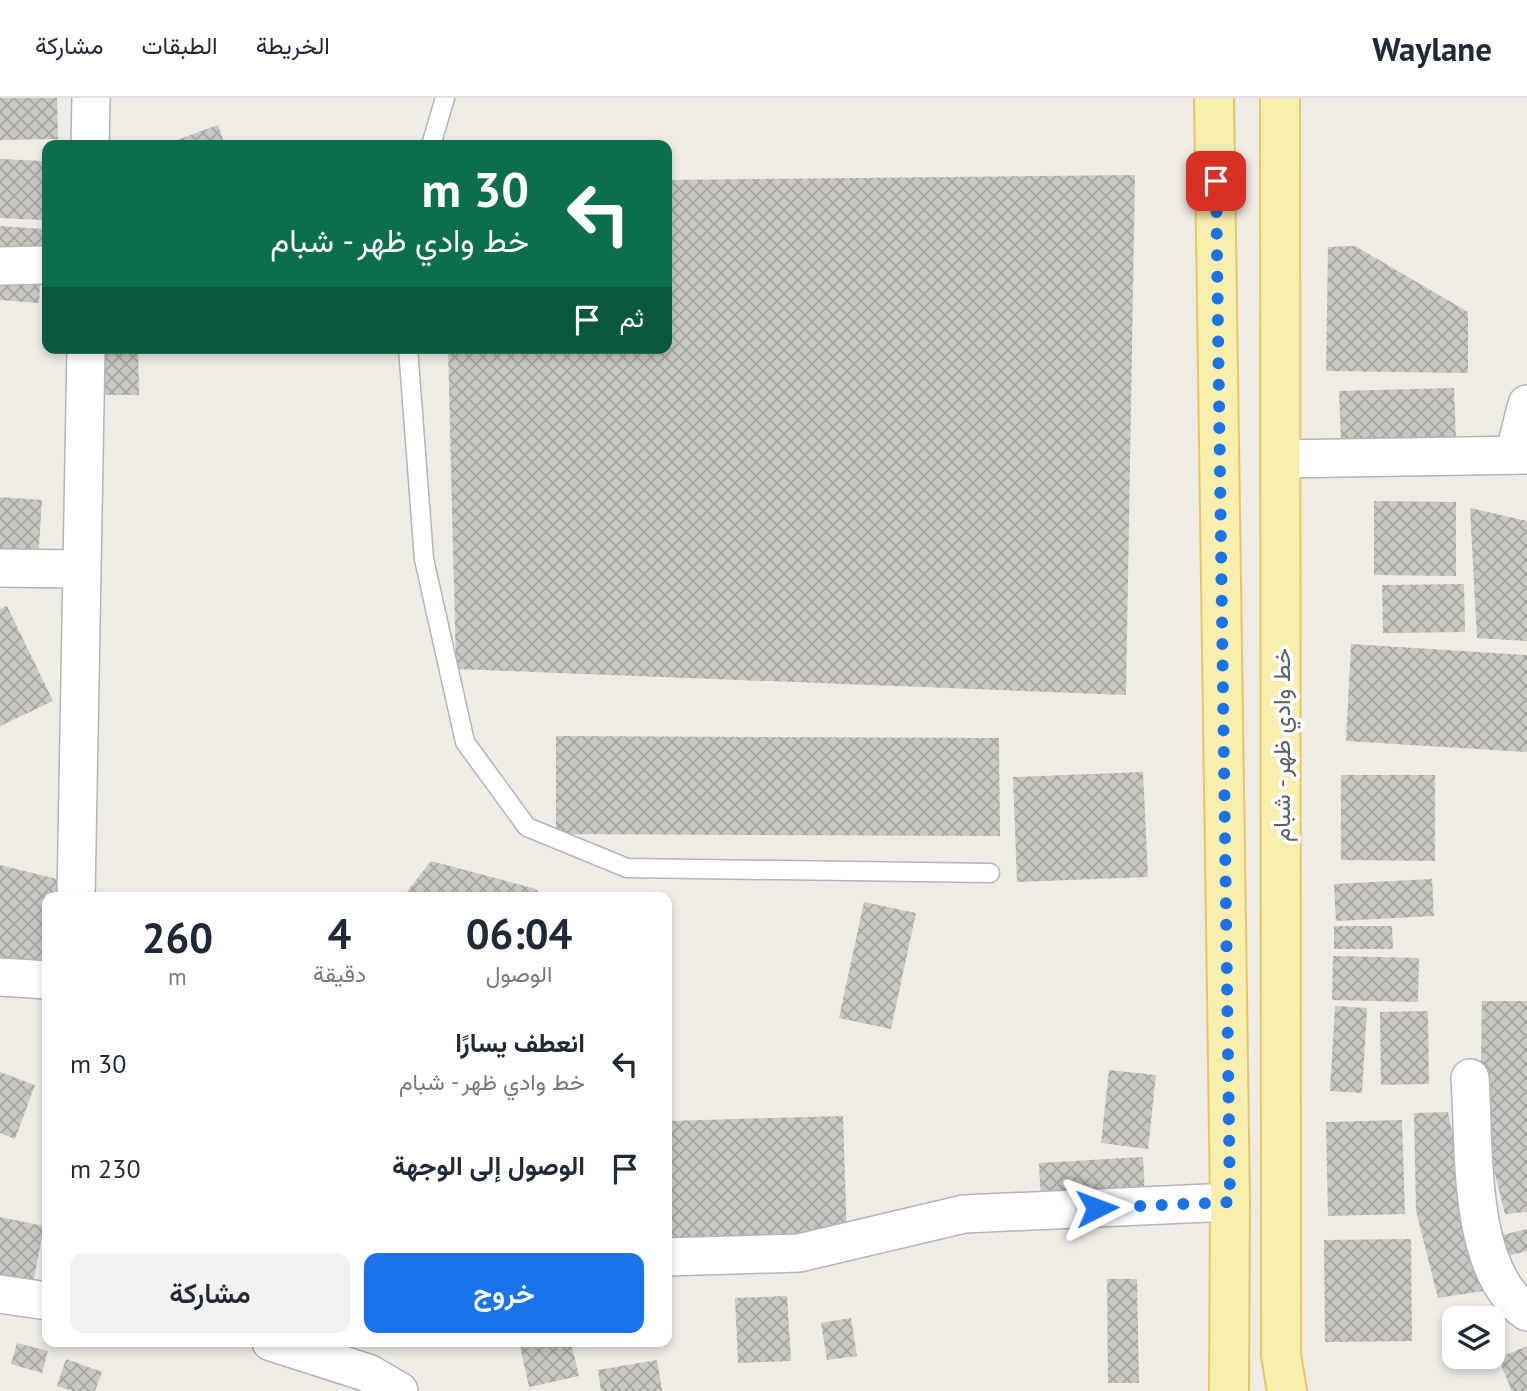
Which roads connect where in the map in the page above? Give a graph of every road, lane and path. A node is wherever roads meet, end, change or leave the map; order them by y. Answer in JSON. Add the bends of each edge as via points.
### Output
{"nodes":[{"id":1,"x":91,"y":98,"type":"edge"},
{"id":2,"x":445,"y":98,"type":"edge"},
{"id":3,"x":1214,"y":98,"type":"edge"},
{"id":4,"x":1280,"y":98,"type":"edge"},
{"id":5,"x":90,"y":140,"type":"edge"},
{"id":6,"x":432,"y":140,"type":"edge"},
{"id":7,"x":42,"y":265,"type":"edge"},
{"id":8,"x":0,"y":266,"type":"edge"},
{"id":9,"x":86,"y":354,"type":"edge"},
{"id":10,"x":408,"y":354,"type":"edge"},
{"id":11,"x":1527,"y":404,"type":"edge"},
{"id":12,"x":1521,"y":455,"type":"edge"},
{"id":13,"x":1281,"y":459,"type":"junction"},
{"id":14,"x":0,"y":568,"type":"edge"},
{"id":15,"x":80,"y":569,"type":"junction"},
{"id":16,"x":990,"y":873,"type":"dead end"},
{"id":17,"x":76,"y":892,"type":"edge"},
{"id":18,"x":0,"y":977,"type":"edge"},
{"id":19,"x":42,"y":980,"type":"edge"},
{"id":20,"x":1471,"y":1077,"type":"dead end"},
{"id":21,"x":1230,"y":1202,"type":"junction"},
{"id":22,"x":672,"y":1257,"type":"edge"},
{"id":23,"x":0,"y":1294,"type":"edge"},
{"id":24,"x":42,"y":1300,"type":"edge"},
{"id":25,"x":1527,"y":1312,"type":"edge"},
{"id":26,"x":291,"y":1347,"type":"edge"},
{"id":27,"x":399,"y":1391,"type":"edge"},
{"id":28,"x":1229,"y":1391,"type":"edge"},
{"id":29,"x":1287,"y":1391,"type":"edge"}],
"edges":[{"from":1,"to":5,"type":"street"},
{"from":2,"to":6,"type":"lane"},
{"from":3,"to":21,"type":"main road"},
{"from":4,"to":13,"type":"main road","name":"خط وادي ظهر - شبام"},
{"from":7,"to":8,"type":"street"},
{"from":9,"to":15,"type":"street"},
{"from":10,"to":16,"type":"lane","via":[[424,559],[465,742],[527,827],[627,868]]},
{"from":11,"to":12,"type":"street"},
{"from":12,"to":13,"type":"street"},
{"from":13,"to":29,"type":"main road","name":"خط وادي ظهر - شبام","via":[[1282,1356]]},
{"from":14,"to":15,"type":"street"},
{"from":15,"to":17,"type":"street"},
{"from":18,"to":19,"type":"street"},
{"from":20,"to":25,"type":"street","via":[[1481,1236],[1510,1301]]},
{"from":21,"to":22,"type":"street","via":[[964,1214],[799,1253]]},
{"from":21,"to":28,"type":"main road"},
{"from":23,"to":24,"type":"street"},
{"from":26,"to":27,"type":"street","via":[[368,1373]]}]}
